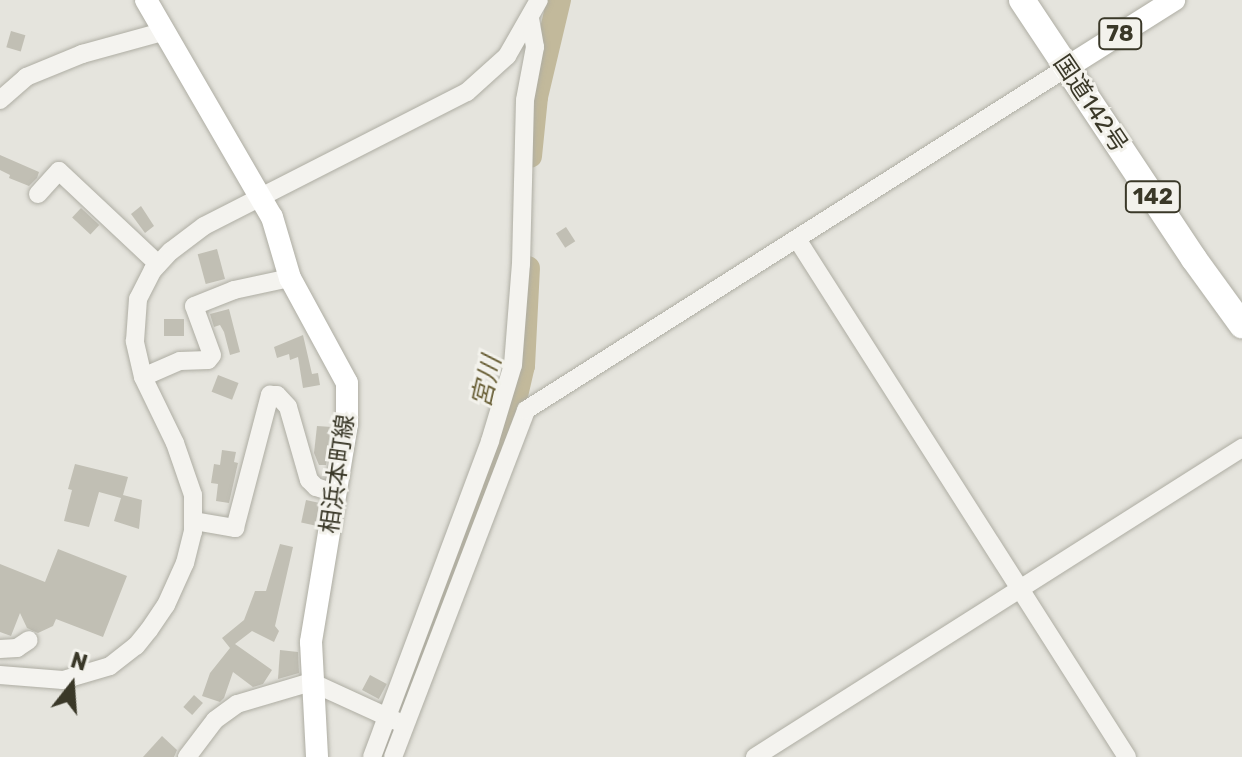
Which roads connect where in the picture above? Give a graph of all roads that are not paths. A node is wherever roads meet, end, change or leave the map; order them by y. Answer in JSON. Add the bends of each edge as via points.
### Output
{"nodes":[{"id":1,"x":146,"y":0,"type":"edge"},
{"id":2,"x":539,"y":0,"type":"edge"},
{"id":3,"x":1022,"y":0,"type":"edge"},
{"id":4,"x":1174,"y":0,"type":"edge"},
{"id":5,"x":530,"y":19,"type":"junction"},
{"id":6,"x":162,"y":32,"type":"junction"},
{"id":7,"x":1066,"y":68,"type":"junction"},
{"id":8,"x":0,"y":100,"type":"edge"},
{"id":9,"x":38,"y":194,"type":"dead end"},
{"id":10,"x":261,"y":198,"type":"junction"},
{"id":11,"x":797,"y":239,"type":"junction"},
{"id":12,"x":158,"y":264,"type":"junction"},
{"id":13,"x":290,"y":278,"type":"junction"},
{"id":14,"x":1242,"y":325,"type":"edge"},
{"id":15,"x":143,"y":377,"type":"junction"},
{"id":16,"x":1242,"y":448,"type":"edge"},
{"id":17,"x":337,"y":494,"type":"junction"},
{"id":18,"x":194,"y":521,"type":"junction"},
{"id":19,"x":1020,"y":590,"type":"junction"},
{"id":20,"x":29,"y":640,"type":"dead end"},
{"id":21,"x":0,"y":649,"type":"edge"},
{"id":22,"x":0,"y":675,"type":"edge"},
{"id":23,"x":311,"y":682,"type":"junction"},
{"id":24,"x":396,"y":720,"type":"junction"},
{"id":25,"x":187,"y":757,"type":"edge"},
{"id":26,"x":317,"y":757,"type":"edge"},
{"id":27,"x":372,"y":757,"type":"edge"},
{"id":28,"x":393,"y":757,"type":"edge"},
{"id":29,"x":755,"y":757,"type":"edge"},
{"id":30,"x":1127,"y":757,"type":"edge"}],
"edges":[{"from":1,"to":6,"type":"main road","name":"相浜本町線"},
{"from":2,"to":5,"type":"street"},
{"from":3,"to":7,"type":"highway","name":"国道142号","number":"142"},
{"from":4,"to":7,"type":"main road","number":"78"},
{"from":5,"to":10,"type":"street","via":[[507,56],[467,92]]},
{"from":5,"to":24,"type":"street","via":[[535,47],[525,100],[513,365]]},
{"from":6,"to":8,"type":"street","via":[[82,54],[26,77]]},
{"from":6,"to":10,"type":"main road","name":"相浜本町線"},
{"from":7,"to":11,"type":"street"},
{"from":7,"to":14,"type":"highway","name":"国道142号","number":"142"},
{"from":9,"to":12,"type":"street","via":[[59,171]]},
{"from":10,"to":12,"type":"street","via":[[204,226]]},
{"from":10,"to":13,"type":"main road","name":"相浜本町線"},
{"from":11,"to":19,"type":"street"},
{"from":11,"to":24,"type":"street","via":[[526,410]]},
{"from":12,"to":15,"type":"street","via":[[136,309],[135,341]]},
{"from":13,"to":15,"type":"street","via":[[234,290],[194,306],[212,355],[208,360],[180,361]]},
{"from":13,"to":17,"type":"main road","name":"相浜本町線","via":[[347,383]]},
{"from":15,"to":18,"type":"street","via":[[184,466]]},
{"from":16,"to":19,"type":"street"},
{"from":17,"to":18,"type":"street","via":[[309,480],[288,407],[270,395],[235,528]]},
{"from":17,"to":23,"type":"main road","name":"相浜本町線","via":[[312,629]]},
{"from":18,"to":22,"type":"street","via":[[190,548],[166,605],[124,657],[95,673],[63,680]]},
{"from":19,"to":29,"type":"street"},
{"from":19,"to":30,"type":"street"},
{"from":20,"to":21,"type":"street","via":[[17,648]]},
{"from":23,"to":24,"type":"street"},
{"from":23,"to":25,"type":"street","via":[[237,704],[215,720]]},
{"from":23,"to":26,"type":"main road","name":"相浜本町線"},
{"from":24,"to":27,"type":"street"},
{"from":24,"to":28,"type":"street"}]}
